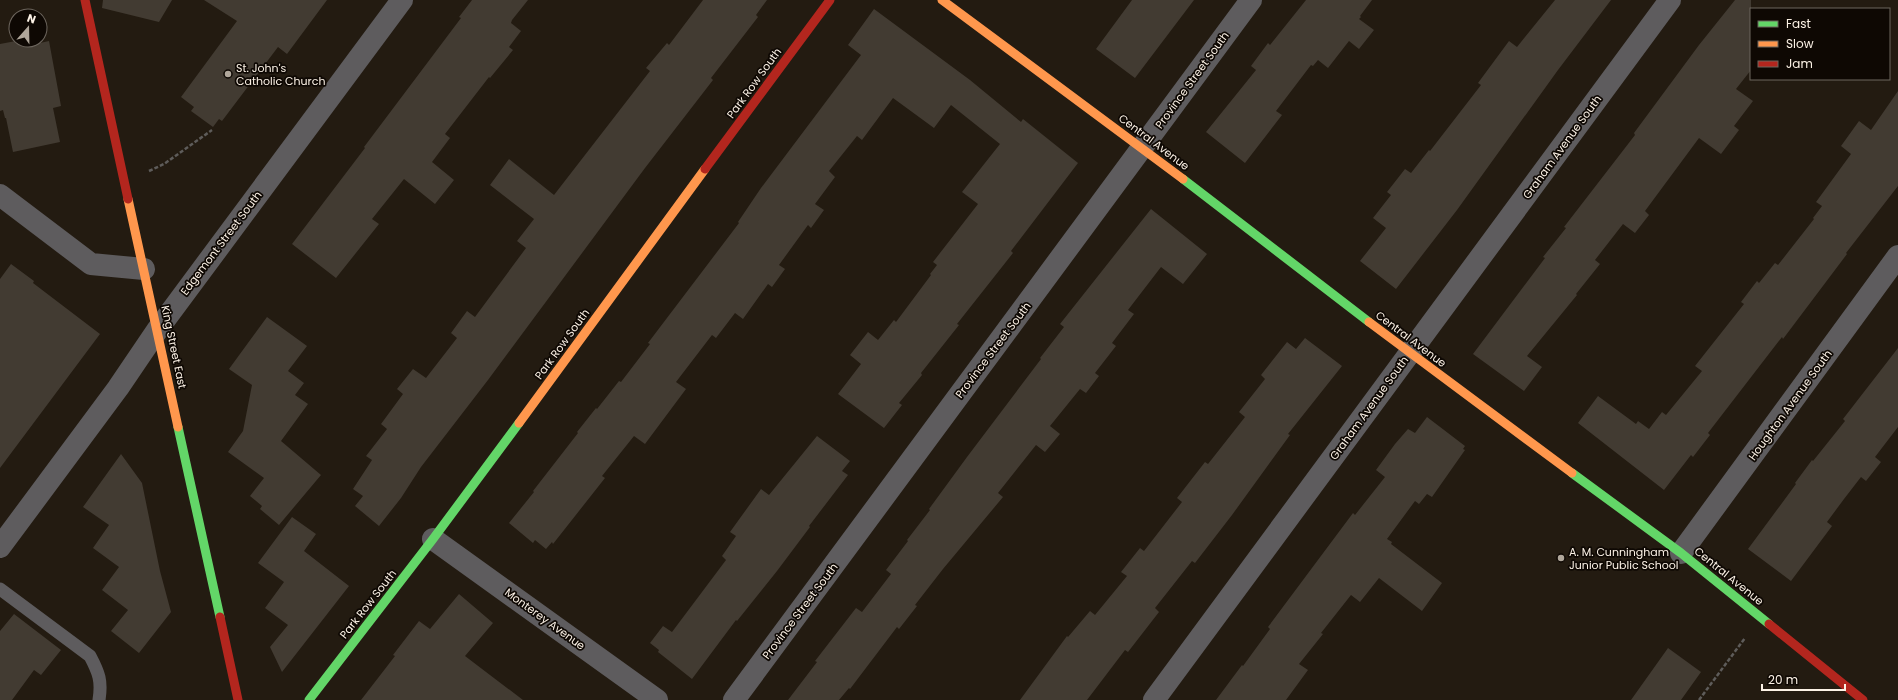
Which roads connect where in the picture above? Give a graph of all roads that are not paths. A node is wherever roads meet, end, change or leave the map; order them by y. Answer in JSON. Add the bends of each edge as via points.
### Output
{"nodes":[{"id":1,"x":85,"y":0,"type":"edge"},
{"id":2,"x":402,"y":0,"type":"edge"},
{"id":3,"x":830,"y":0,"type":"edge"},
{"id":4,"x":942,"y":0,"type":"edge"},
{"id":5,"x":1251,"y":0,"type":"edge"},
{"id":6,"x":1670,"y":0,"type":"edge"},
{"id":7,"x":1143,"y":148,"type":"junction"},
{"id":8,"x":0,"y":195,"type":"edge"},
{"id":9,"x":1898,"y":256,"type":"edge"},
{"id":10,"x":144,"y":269,"type":"junction"},
{"id":11,"x":158,"y":329,"type":"junction"},
{"id":12,"x":1410,"y":353,"type":"junction"},
{"id":13,"x":433,"y":539,"type":"junction"},
{"id":14,"x":0,"y":547,"type":"edge"},
{"id":15,"x":1681,"y":553,"type":"junction"},
{"id":16,"x":0,"y":589,"type":"edge"},
{"id":17,"x":99,"y":700,"type":"edge"},
{"id":18,"x":238,"y":700,"type":"edge"},
{"id":19,"x":308,"y":700,"type":"edge"},
{"id":20,"x":657,"y":700,"type":"edge"},
{"id":21,"x":734,"y":700,"type":"edge"},
{"id":22,"x":1154,"y":700,"type":"edge"},
{"id":23,"x":1864,"y":700,"type":"edge"}],
"edges":[{"from":1,"to":10,"type":"street","name":"King Street East"},
{"from":2,"to":11,"type":"street","name":"Edgemont Street South"},
{"from":3,"to":13,"type":"street","name":"Park Row South"},
{"from":4,"to":7,"type":"street","name":"Central Avenue"},
{"from":5,"to":7,"type":"street","name":"Province Street South"},
{"from":6,"to":12,"type":"street","name":"Graham Avenue South"},
{"from":7,"to":12,"type":"street","name":"Central Avenue"},
{"from":7,"to":21,"type":"street","name":"Province Street South"},
{"from":8,"to":10,"type":"street","via":[[91,264]]},
{"from":9,"to":15,"type":"street","name":"Houghton Avenue South"},
{"from":10,"to":11,"type":"street","name":"King Street East"},
{"from":11,"to":14,"type":"street","name":"Edgemont Street South","via":[[118,388]]},
{"from":11,"to":18,"type":"street","name":"King Street East"},
{"from":12,"to":15,"type":"street","name":"Central Avenue"},
{"from":12,"to":22,"type":"street","name":"Graham Avenue South"},
{"from":13,"to":19,"type":"street","name":"Park Row South"},
{"from":13,"to":20,"type":"street","name":"Monterey Avenue"},
{"from":15,"to":23,"type":"street","name":"Central Avenue"},
{"from":16,"to":17,"type":"lane","via":[[90,656],[98,671],[101,686]]}]}
